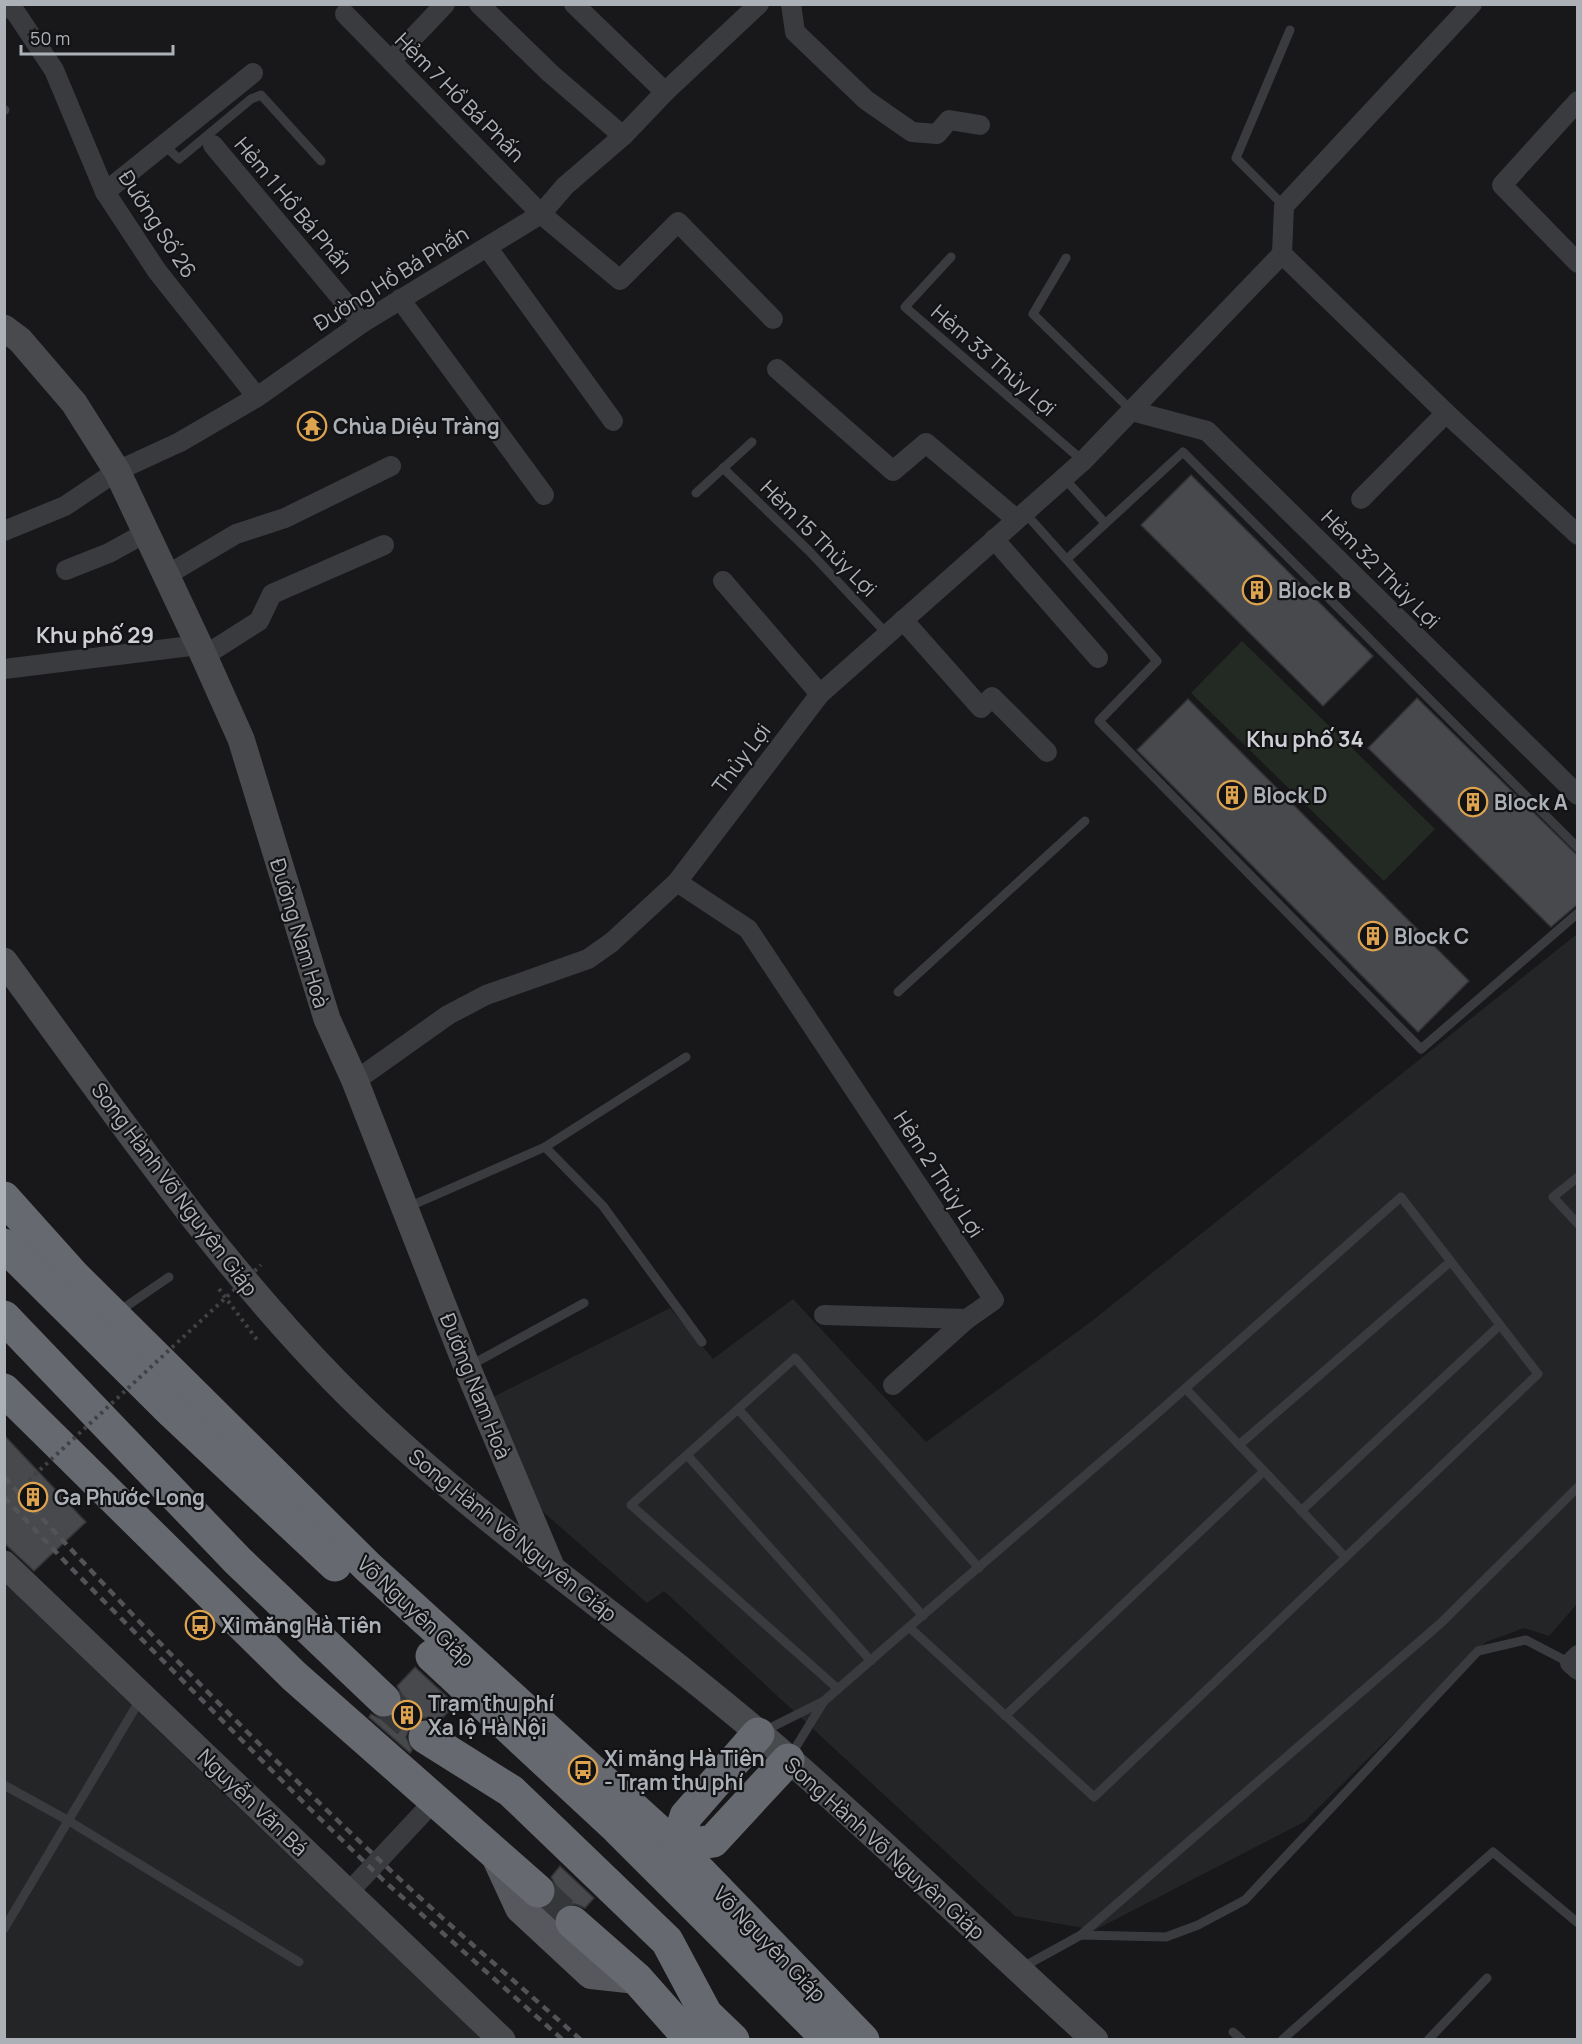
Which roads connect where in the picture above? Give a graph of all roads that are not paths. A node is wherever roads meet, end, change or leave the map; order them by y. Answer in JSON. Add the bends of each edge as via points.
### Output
{"nodes":[{"id":1,"x":445,"y":4,"type":"edge"},
{"id":2,"x":479,"y":4,"type":"edge"},
{"id":3,"x":574,"y":4,"type":"edge"},
{"id":4,"x":759,"y":4,"type":"edge"},
{"id":5,"x":790,"y":4,"type":"edge"},
{"id":6,"x":1472,"y":4,"type":"edge"},
{"id":7,"x":15,"y":7,"type":"edge"},
{"id":8,"x":345,"y":14,"type":"dead end"},
{"id":9,"x":1290,"y":30,"type":"dead end"},
{"id":10,"x":391,"y":61,"type":"junction"},
{"id":11,"x":253,"y":73,"type":"dead end"},
{"id":12,"x":665,"y":92,"type":"junction"},
{"id":13,"x":1578,"y":100,"type":"edge"},
{"id":14,"x":980,"y":125,"type":"dead end"},
{"id":15,"x":623,"y":136,"type":"junction"},
{"id":16,"x":213,"y":145,"type":"dead end"},
{"id":17,"x":164,"y":146,"type":"junction"},
{"id":18,"x":321,"y":160,"type":"dead end"},
{"id":19,"x":105,"y":192,"type":"junction"},
{"id":20,"x":1284,"y":206,"type":"junction"},
{"id":21,"x":541,"y":214,"type":"junction"},
{"id":22,"x":487,"y":247,"type":"junction"},
{"id":23,"x":1282,"y":254,"type":"junction"},
{"id":24,"x":951,"y":257,"type":"dead end"},
{"id":25,"x":1066,"y":258,"type":"dead end"},
{"id":26,"x":1578,"y":263,"type":"edge"},
{"id":27,"x":400,"y":299,"type":"junction"},
{"id":28,"x":773,"y":319,"type":"dead end"},
{"id":29,"x":362,"y":323,"type":"junction"},
{"id":30,"x":4,"y":328,"type":"edge"},
{"id":31,"x":777,"y":369,"type":"dead end"},
{"id":32,"x":257,"y":397,"type":"junction"},
{"id":33,"x":1132,"y":411,"type":"junction"},
{"id":34,"x":1446,"y":413,"type":"junction"},
{"id":35,"x":613,"y":421,"type":"dead end"},
{"id":36,"x":752,"y":442,"type":"dead end"},
{"id":37,"x":1083,"y":461,"type":"junction"},
{"id":38,"x":391,"y":466,"type":"dead end"},
{"id":39,"x":723,"y":468,"type":"junction"},
{"id":40,"x":117,"y":471,"type":"junction"},
{"id":41,"x":1064,"y":478,"type":"junction"},
{"id":42,"x":696,"y":493,"type":"dead end"},
{"id":43,"x":544,"y":495,"type":"dead end"},
{"id":44,"x":1361,"y":499,"type":"dead end"},
{"id":45,"x":1021,"y":517,"type":"junction"},
{"id":46,"x":1105,"y":524,"type":"junction"},
{"id":47,"x":4,"y":531,"type":"edge"},
{"id":48,"x":147,"y":532,"type":"junction"},
{"id":49,"x":1578,"y":535,"type":"edge"},
{"id":50,"x":994,"y":539,"type":"junction"},
{"id":51,"x":384,"y":546,"type":"dead end"},
{"id":52,"x":1067,"y":559,"type":"junction"},
{"id":53,"x":66,"y":570,"type":"dead end"},
{"id":54,"x":167,"y":575,"type":"junction"},
{"id":55,"x":723,"y":581,"type":"dead end"},
{"id":56,"x":903,"y":620,"type":"junction"},
{"id":57,"x":887,"y":634,"type":"junction"},
{"id":58,"x":202,"y":650,"type":"junction"},
{"id":59,"x":1098,"y":658,"type":"dead end"},
{"id":60,"x":4,"y":669,"type":"edge"},
{"id":61,"x":820,"y":694,"type":"junction"},
{"id":62,"x":1047,"y":752,"type":"dead end"},
{"id":63,"x":1578,"y":795,"type":"edge"},
{"id":64,"x":1085,"y":821,"type":"dead end"},
{"id":65,"x":1578,"y":848,"type":"edge"},
{"id":66,"x":677,"y":882,"type":"junction"},
{"id":67,"x":1578,"y":913,"type":"edge"},
{"id":68,"x":4,"y":961,"type":"edge"},
{"id":69,"x":898,"y":992,"type":"dead end"},
{"id":70,"x":686,"y":1057,"type":"dead end"},
{"id":71,"x":355,"y":1081,"type":"junction"},
{"id":72,"x":545,"y":1147,"type":"junction"},
{"id":73,"x":1578,"y":1177,"type":"edge"},
{"id":74,"x":4,"y":1198,"type":"edge"},
{"id":75,"x":404,"y":1209,"type":"junction"},
{"id":76,"x":1578,"y":1224,"type":"edge"},
{"id":77,"x":4,"y":1245,"type":"edge"},
{"id":78,"x":1450,"y":1262,"type":"junction"},
{"id":79,"x":169,"y":1277,"type":"dead end"},
{"id":80,"x":584,"y":1303,"type":"dead end"},
{"id":81,"x":114,"y":1315,"type":"junction"},
{"id":82,"x":824,"y":1315,"type":"dead end"},
{"id":83,"x":4,"y":1317,"type":"edge"},
{"id":84,"x":967,"y":1318,"type":"junction"},
{"id":85,"x":1500,"y":1325,"type":"junction"},
{"id":86,"x":702,"y":1342,"type":"dead end"},
{"id":87,"x":466,"y":1367,"type":"junction"},
{"id":88,"x":893,"y":1385,"type":"dead end"},
{"id":89,"x":1186,"y":1389,"type":"junction"},
{"id":90,"x":4,"y":1390,"type":"edge"},
{"id":91,"x":738,"y":1410,"type":"junction"},
{"id":92,"x":1239,"y":1445,"type":"junction"},
{"id":93,"x":687,"y":1455,"type":"junction"},
{"id":94,"x":1264,"y":1471,"type":"junction"},
{"id":95,"x":1578,"y":1487,"type":"edge"},
{"id":96,"x":1302,"y":1511,"type":"junction"},
{"id":97,"x":1345,"y":1557,"type":"junction"},
{"id":98,"x":238,"y":1560,"type":"junction"},
{"id":99,"x":4,"y":1564,"type":"edge"},
{"id":100,"x":551,"y":1567,"type":"junction"},
{"id":101,"x":979,"y":1568,"type":"junction"},
{"id":102,"x":923,"y":1616,"type":"junction"},
{"id":103,"x":909,"y":1628,"type":"junction"},
{"id":104,"x":871,"y":1661,"type":"junction"},
{"id":105,"x":1575,"y":1663,"type":"edge"},
{"id":106,"x":294,"y":1676,"type":"junction"},
{"id":107,"x":838,"y":1689,"type":"junction"},
{"id":108,"x":142,"y":1695,"type":"junction"},
{"id":109,"x":384,"y":1700,"type":"tunnel mouth"},
{"id":110,"x":824,"y":1701,"type":"junction"},
{"id":111,"x":1005,"y":1716,"type":"junction"},
{"id":112,"x":758,"y":1734,"type":"junction"},
{"id":113,"x":425,"y":1737,"type":"tunnel mouth"},
{"id":114,"x":788,"y":1760,"type":"junction"},
{"id":115,"x":4,"y":1785,"type":"edge"},
{"id":116,"x":435,"y":1800,"type":"junction"},
{"id":117,"x":69,"y":1821,"type":"junction"},
{"id":118,"x":621,"y":1832,"type":"junction"},
{"id":119,"x":676,"y":1847,"type":"junction"},
{"id":120,"x":494,"y":1851,"type":"junction"},
{"id":121,"x":538,"y":1891,"type":"tunnel mouth"},
{"id":122,"x":347,"y":1894,"type":"junction"},
{"id":123,"x":692,"y":1902,"type":"junction"},
{"id":124,"x":572,"y":1922,"type":"tunnel mouth"},
{"id":125,"x":1578,"y":1923,"type":"edge"},
{"id":126,"x":4,"y":1929,"type":"edge"},
{"id":127,"x":1081,"y":1935,"type":"junction"},
{"id":128,"x":299,"y":1962,"type":"dead end"},
{"id":129,"x":1018,"y":1970,"type":"junction"},
{"id":130,"x":1487,"y":1978,"type":"dead end"},
{"id":131,"x":637,"y":1979,"type":"junction"},
{"id":132,"x":698,"y":2027,"type":"edge"},
{"id":133,"x":1233,"y":2032,"type":"dead end"},
{"id":134,"x":852,"y":2038,"type":"edge"},
{"id":135,"x":502,"y":2040,"type":"edge"},
{"id":136,"x":733,"y":2040,"type":"edge"},
{"id":137,"x":1095,"y":2040,"type":"edge"},
{"id":138,"x":1242,"y":2040,"type":"edge"},
{"id":139,"x":1282,"y":2040,"type":"edge"},
{"id":140,"x":1428,"y":2040,"type":"edge"}],
"edges":[{"from":1,"to":10,"type":"street"},
{"from":2,"to":15,"type":"street"},
{"from":3,"to":12,"type":"street"},
{"from":4,"to":12,"type":"street","name":"Đường Hồ Bá Phấn"},
{"from":5,"to":14,"type":"street","via":[[795,32],[866,100],[912,132],[937,134],[949,120]]},
{"from":6,"to":20,"type":"street"},
{"from":7,"to":19,"type":"street","name":"Đường Số 26","via":[[54,70]]},
{"from":8,"to":10,"type":"street","name":"Hẻm 7 Hồ Bá Phấn"},
{"from":9,"to":20,"type":"lane","via":[[1236,158]]},
{"from":10,"to":21,"type":"street","name":"Hẻm 7 Hồ Bá Phấn"},
{"from":11,"to":17,"type":"street"},
{"from":12,"to":15,"type":"street","name":"Đường Hồ Bá Phấn"},
{"from":13,"to":26,"type":"street","via":[[1502,185]]},
{"from":15,"to":21,"type":"street","name":"Đường Hồ Bá Phấn","via":[[565,186]]},
{"from":16,"to":29,"type":"street","name":"Hẻm 1 Hồ Bá Phấn"},
{"from":17,"to":18,"type":"lane","via":[[179,159],[261,95]]},
{"from":17,"to":19,"type":"street"},
{"from":19,"to":32,"type":"street","name":"Đường Số 26","via":[[157,271]]},
{"from":20,"to":23,"type":"street"},
{"from":21,"to":22,"type":"street","name":"Đường Hồ Bá Phấn"},
{"from":21,"to":28,"type":"street","name":"Hẻm 7 Hồ Bá Phấn","via":[[620,280],[678,222]]},
{"from":22,"to":27,"type":"street","name":"Đường Hồ Bá Phấn"},
{"from":22,"to":35,"type":"street"},
{"from":23,"to":33,"type":"street","name":"Thủy Lợi"},
{"from":23,"to":34,"type":"street"},
{"from":24,"to":37,"type":"lane","name":"Hẻm 33 Thủy Lợi","via":[[905,307]]},
{"from":25,"to":33,"type":"lane","via":[[1033,314]]},
{"from":27,"to":29,"type":"street","name":"Đường Hồ Bá Phấn"},
{"from":27,"to":43,"type":"street"},
{"from":29,"to":32,"type":"street","name":"Đường Hồ Bá Phấn"},
{"from":30,"to":40,"type":"main road","name":"Đường Nam Hoà","via":[[20,340],[74,403]]},
{"from":31,"to":45,"type":"street","via":[[893,471],[926,443]]},
{"from":32,"to":40,"type":"street","name":"Đường Hồ Bá Phấn","via":[[180,442]]},
{"from":33,"to":37,"type":"street","name":"Thủy Lợi"},
{"from":33,"to":63,"type":"street","name":"Hẻm 32 Thủy Lợi","via":[[1207,431]]},
{"from":34,"to":44,"type":"street"},
{"from":34,"to":49,"type":"street"},
{"from":36,"to":39,"type":"lane"},
{"from":37,"to":41,"type":"street","name":"Thủy Lợi"},
{"from":38,"to":54,"type":"street","via":[[285,518],[236,534]]},
{"from":39,"to":42,"type":"lane"},
{"from":39,"to":57,"type":"lane","name":"Hẻm 15 Thủy Lợi"},
{"from":40,"to":47,"type":"street","name":"Đường Hồ Bá Phấn","via":[[65,506]]},
{"from":40,"to":48,"type":"main road","name":"Đường Nam Hoà"},
{"from":41,"to":45,"type":"street","name":"Thủy Lợi"},
{"from":41,"to":46,"type":"lane"},
{"from":45,"to":50,"type":"street","name":"Thủy Lợi"},
{"from":45,"to":52,"type":"lane"},
{"from":46,"to":52,"type":"lane"},
{"from":46,"to":65,"type":"lane","via":[[1183,452]]},
{"from":48,"to":53,"type":"street"},
{"from":48,"to":54,"type":"main road","name":"Đường Nam Hoà"},
{"from":50,"to":56,"type":"street","name":"Thủy Lợi"},
{"from":50,"to":59,"type":"street"},
{"from":51,"to":58,"type":"street","via":[[272,594],[259,621]]},
{"from":52,"to":67,"type":"lane","via":[[1157,661],[1099,721],[1421,1049]]},
{"from":54,"to":58,"type":"main road","name":"Đường Nam Hoà"},
{"from":55,"to":61,"type":"street"},
{"from":56,"to":57,"type":"street","name":"Thủy Lợi"},
{"from":56,"to":62,"type":"street","via":[[981,708],[992,697]]},
{"from":57,"to":61,"type":"street","name":"Thủy Lợi"},
{"from":58,"to":60,"type":"street"},
{"from":58,"to":71,"type":"main road","name":"Đường Nam Hoà","via":[[241,739],[327,1019]]},
{"from":61,"to":66,"type":"street","name":"Thủy Lợi"},
{"from":64,"to":69,"type":"lane"},
{"from":66,"to":71,"type":"street","name":"Thủy Lợi","via":[[588,959],[486,995],[448,1015]]},
{"from":66,"to":84,"type":"street","name":"Hẻm 2 Thủy Lợi","via":[[748,929],[994,1300]]},
{"from":68,"to":100,"type":"main road","name":"Song Hành Võ Nguyên Giáp","via":[[198,1225],[289,1333],[387,1431]]},
{"from":70,"to":72,"type":"lane"},
{"from":71,"to":75,"type":"main road","name":"Đường Nam Hoà"},
{"from":72,"to":75,"type":"lane"},
{"from":72,"to":86,"type":"lane","via":[[603,1206]]},
{"from":73,"to":76,"type":"lane","via":[[1553,1197]]},
{"from":74,"to":81,"type":"highway","name":"Võ Nguyên Giáp"},
{"from":75,"to":87,"type":"main road","name":"Đường Nam Hoà"},
{"from":77,"to":118,"type":"highway","name":"Võ Nguyên Giáp","via":[[172,1413]]},
{"from":78,"to":85,"type":"lane"},
{"from":78,"to":89,"type":"lane","via":[[1401,1197]]},
{"from":78,"to":92,"type":"lane"},
{"from":79,"to":81,"type":"lane"},
{"from":80,"to":87,"type":"lane"},
{"from":81,"to":119,"type":"highway","name":"Võ Nguyên Giáp","via":[[368,1567]]},
{"from":82,"to":84,"type":"street"},
{"from":83,"to":98,"type":"highway"},
{"from":84,"to":88,"type":"street"},
{"from":85,"to":96,"type":"lane"},
{"from":85,"to":97,"type":"lane","via":[[1538,1374]]},
{"from":87,"to":100,"type":"main road","name":"Đường Nam Hoà"},
{"from":89,"to":92,"type":"lane"},
{"from":89,"to":101,"type":"lane"},
{"from":90,"to":106,"type":"highway"},
{"from":91,"to":93,"type":"lane"},
{"from":91,"to":101,"type":"lane","via":[[795,1358]]},
{"from":91,"to":102,"type":"lane"},
{"from":92,"to":94,"type":"lane"},
{"from":93,"to":104,"type":"lane"},
{"from":93,"to":107,"type":"lane","via":[[631,1505]]},
{"from":94,"to":96,"type":"lane"},
{"from":94,"to":111,"type":"lane"},
{"from":95,"to":127,"type":"lane","via":[[1442,1622]]},
{"from":96,"to":97,"type":"lane"},
{"from":97,"to":111,"type":"lane","via":[[1094,1797]]},
{"from":98,"to":106,"type":"highway"},
{"from":98,"to":109,"type":"highway"},
{"from":99,"to":108,"type":"main road","name":"Nguyễn Văn Bá"},
{"from":100,"to":112,"type":"main road","name":"Song Hành Võ Nguyên Giáp"},
{"from":101,"to":102,"type":"lane"},
{"from":102,"to":103,"type":"lane"},
{"from":103,"to":104,"type":"lane"},
{"from":103,"to":111,"type":"lane"},
{"from":104,"to":107,"type":"lane"},
{"from":105,"to":127,"type":"lane","via":[[1526,1640],[1478,1652],[1245,1900],[1166,1938]]},
{"from":106,"to":116,"type":"highway"},
{"from":107,"to":110,"type":"lane"},
{"from":108,"to":117,"type":"lane"},
{"from":108,"to":122,"type":"main road","name":"Nguyễn Văn Bá"},
{"from":110,"to":112,"type":"lane"},
{"from":110,"to":114,"type":"lane"},
{"from":112,"to":114,"type":"main road","name":"Song Hành Võ Nguyên Giáp"},
{"from":112,"to":119,"type":"highway","via":[[686,1816]]},
{"from":113,"to":132,"type":"highway","via":[[511,1791],[667,1941]]},
{"from":114,"to":119,"type":"highway","via":[[713,1841]]},
{"from":114,"to":129,"type":"main road","name":"Song Hành Võ Nguyên Giáp"},
{"from":115,"to":117,"type":"lane"},
{"from":116,"to":120,"type":"highway"},
{"from":116,"to":122,"type":"street"},
{"from":117,"to":126,"type":"lane"},
{"from":117,"to":128,"type":"lane"},
{"from":118,"to":119,"type":"highway"},
{"from":118,"to":123,"type":"highway","name":"Võ Nguyên Giáp"},
{"from":119,"to":123,"type":"highway"},
{"from":119,"to":134,"type":"highway","name":"Võ Nguyên Giáp"},
{"from":120,"to":121,"type":"highway"},
{"from":120,"to":131,"type":"main road","via":[[520,1908],[591,1974]]},
{"from":122,"to":135,"type":"main road","name":"Nguyễn Văn Bá"},
{"from":123,"to":134,"type":"highway","name":"Võ Nguyên Giáp"},
{"from":124,"to":131,"type":"highway"},
{"from":125,"to":139,"type":"lane","via":[[1493,1852]]},
{"from":127,"to":129,"type":"lane"},
{"from":129,"to":137,"type":"main road","name":"Song Hành Võ Nguyên Giáp"},
{"from":130,"to":140,"type":"lane"},
{"from":131,"to":132,"type":"highway"},
{"from":132,"to":136,"type":"highway"},
{"from":133,"to":138,"type":"lane"}]}
